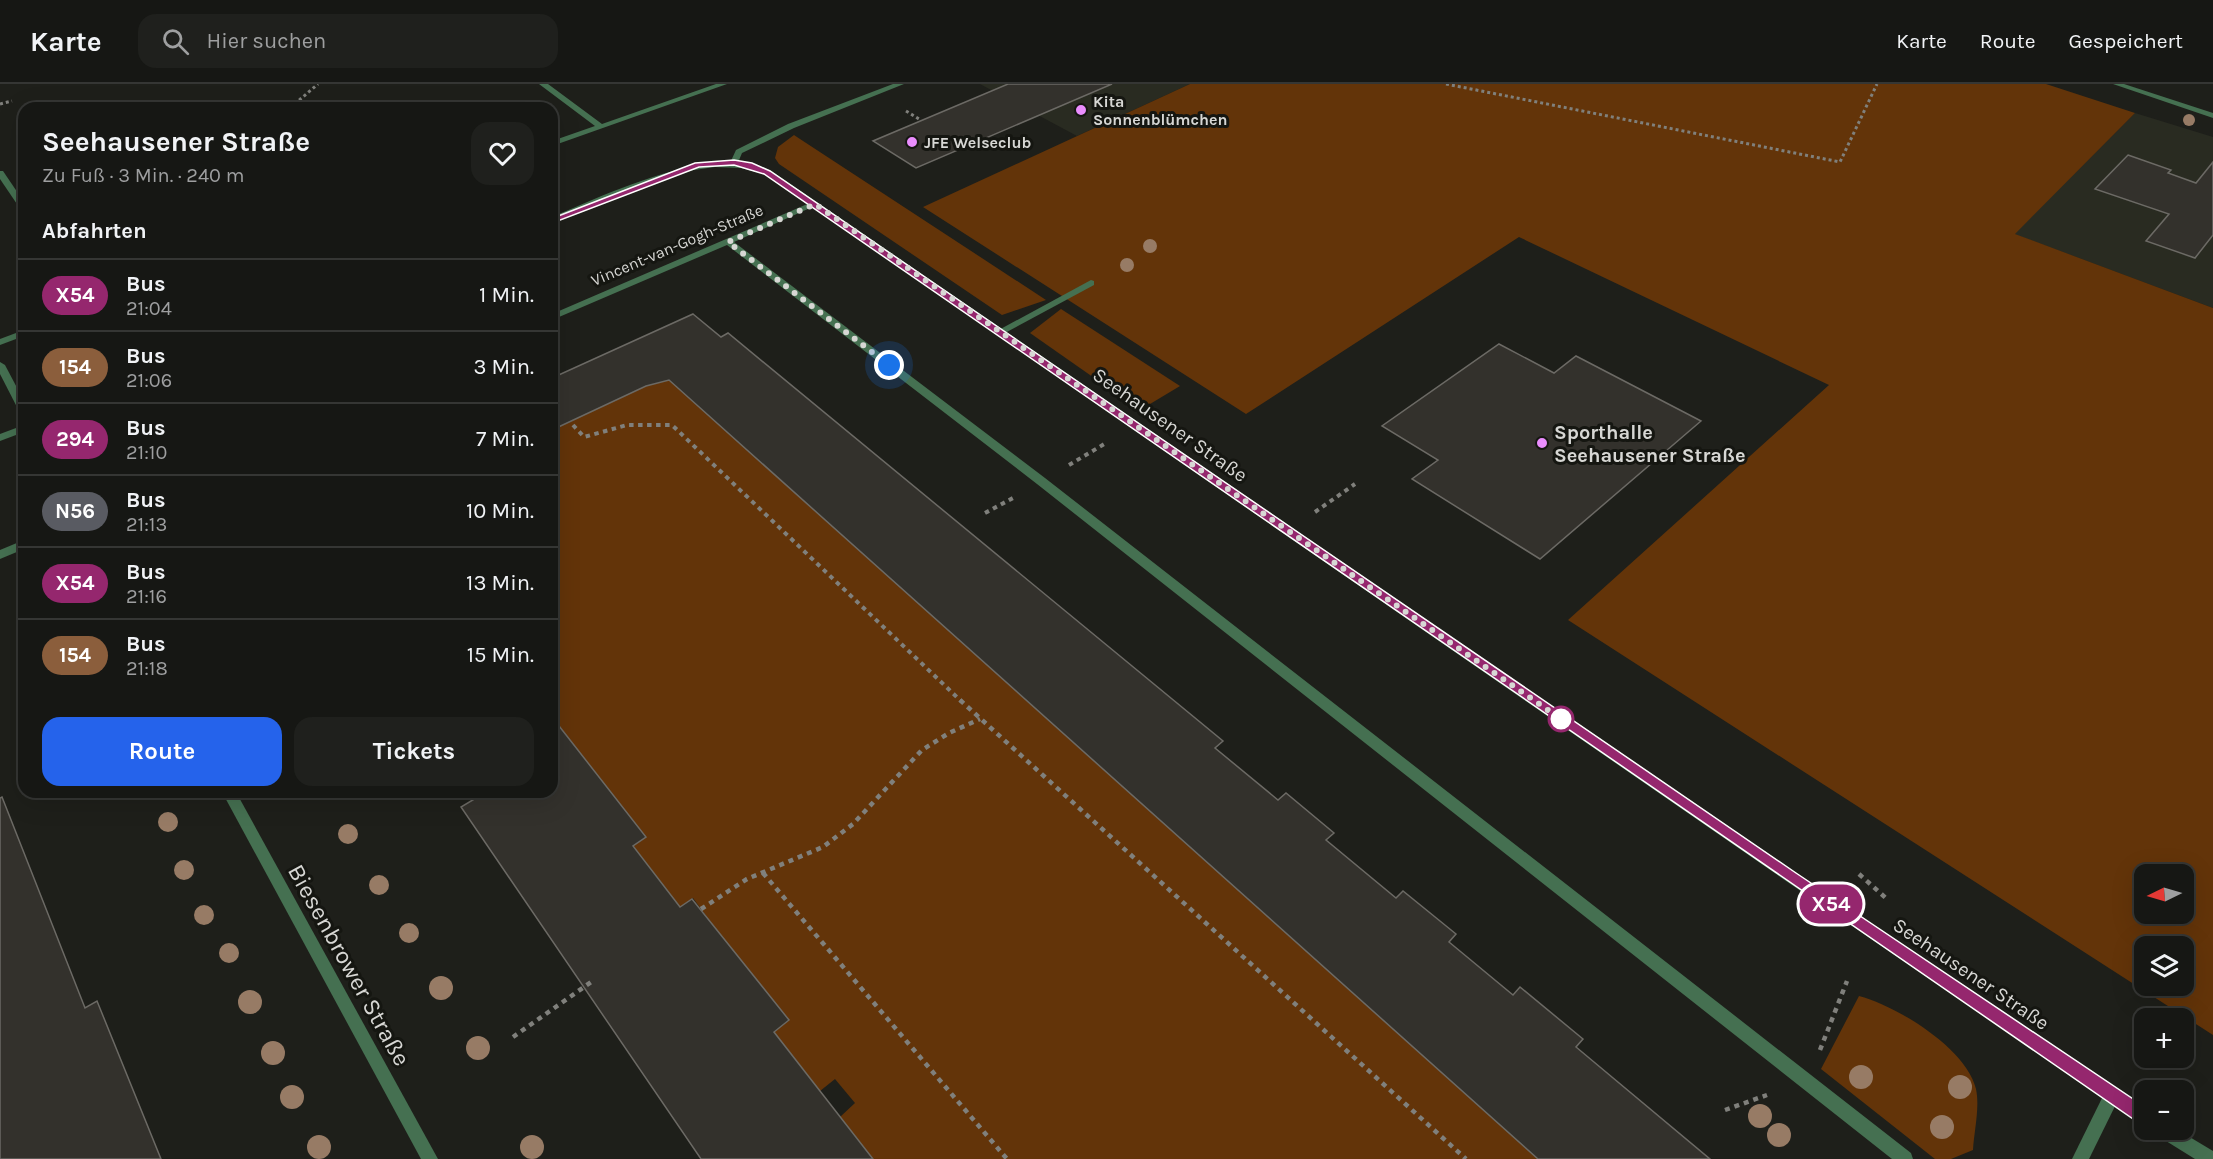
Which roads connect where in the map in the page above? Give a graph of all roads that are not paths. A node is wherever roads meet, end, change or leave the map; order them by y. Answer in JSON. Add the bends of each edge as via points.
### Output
{"nodes":[{"id":1,"x":543,"y":84,"type":"edge"},
{"id":2,"x":723,"y":84,"type":"edge"},
{"id":3,"x":900,"y":84,"type":"edge"},
{"id":4,"x":2117,"y":84,"type":"edge"},
{"id":5,"x":2213,"y":116,"type":"edge"},
{"id":6,"x":601,"y":127,"type":"junction"},
{"id":7,"x":558,"y":142,"type":"edge"},
{"id":8,"x":734,"y":163,"type":"junction"},
{"id":9,"x":0,"y":173,"type":"edge"},
{"id":10,"x":18,"y":199,"type":"edge"},
{"id":11,"x":815,"y":204,"type":"junction"},
{"id":12,"x":558,"y":218,"type":"edge"},
{"id":13,"x":728,"y":242,"type":"junction"},
{"id":14,"x":1091,"y":283,"type":"dead end"},
{"id":15,"x":558,"y":314,"type":"edge"},
{"id":16,"x":1000,"y":332,"type":"junction"},
{"id":17,"x":18,"y":335,"type":"edge"},
{"id":18,"x":0,"y":342,"type":"edge"},
{"id":19,"x":0,"y":365,"type":"edge"},
{"id":20,"x":18,"y":400,"type":"edge"},
{"id":21,"x":18,"y":430,"type":"edge"},
{"id":22,"x":0,"y":438,"type":"edge"},
{"id":23,"x":18,"y":547,"type":"edge"},
{"id":24,"x":0,"y":555,"type":"edge"},
{"id":25,"x":232,"y":798,"type":"edge"},
{"id":26,"x":2112,"y":1096,"type":"junction"},
{"id":27,"x":2134,"y":1110,"type":"edge"},
{"id":28,"x":2180,"y":1140,"type":"edge"},
{"id":29,"x":430,"y":1159,"type":"edge"},
{"id":30,"x":1905,"y":1159,"type":"edge"},
{"id":31,"x":2080,"y":1159,"type":"edge"},
{"id":32,"x":2210,"y":1159,"type":"edge"}],
"edges":[{"from":1,"to":6,"type":"street"},
{"from":2,"to":6,"type":"street"},
{"from":3,"to":8,"type":"street","via":[[790,126],[739,152]]},
{"from":4,"to":5,"type":"street"},
{"from":6,"to":7,"type":"street"},
{"from":8,"to":11,"type":"street","name":"Seehausener Straße","via":[[767,172]]},
{"from":8,"to":12,"type":"street","via":[[680,170]]},
{"from":9,"to":10,"type":"street"},
{"from":11,"to":13,"type":"street","name":"Vincent-van-Gogh-Straße"},
{"from":11,"to":16,"type":"street","name":"Seehausener Straße"},
{"from":13,"to":15,"type":"street","name":"Vincent-van-Gogh-Straße"},
{"from":13,"to":30,"type":"street","via":[[1041,481]]},
{"from":14,"to":16,"type":"street"},
{"from":16,"to":26,"type":"street","name":"Seehausener Straße"},
{"from":17,"to":18,"type":"street"},
{"from":19,"to":20,"type":"street"},
{"from":21,"to":22,"type":"street"},
{"from":23,"to":24,"type":"street"},
{"from":25,"to":29,"type":"street","name":"Biesenbrower Straße"},
{"from":26,"to":27,"type":"street","name":"Seehausener Straße"},
{"from":26,"to":31,"type":"street"},
{"from":28,"to":32,"type":"street"}]}
